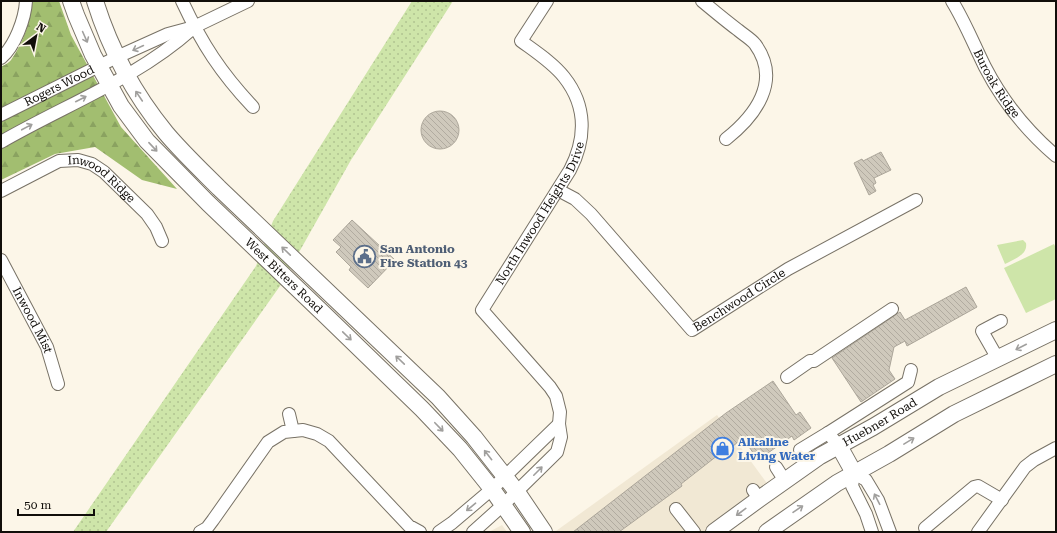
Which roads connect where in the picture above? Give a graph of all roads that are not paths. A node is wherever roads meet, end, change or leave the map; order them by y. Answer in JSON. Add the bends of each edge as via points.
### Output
{"nodes":[{"id":1,"x":26,"y":1,"type":"edge"},
{"id":2,"x":71,"y":1,"type":"edge"},
{"id":3,"x":95,"y":1,"type":"edge"},
{"id":4,"x":182,"y":1,"type":"edge"},
{"id":5,"x":248,"y":1,"type":"edge"},
{"id":6,"x":547,"y":1,"type":"edge"},
{"id":7,"x":702,"y":1,"type":"edge"},
{"id":8,"x":952,"y":1,"type":"edge"},
{"id":9,"x":194,"y":27,"type":"junction"},
{"id":10,"x":159,"y":38,"type":"junction"},
{"id":11,"x":166,"y":50,"type":"junction"},
{"id":12,"x":117,"y":57,"type":"junction"},
{"id":13,"x":1,"y":58,"type":"edge"},
{"id":14,"x":99,"y":66,"type":"junction"},
{"id":15,"x":127,"y":75,"type":"junction"},
{"id":16,"x":110,"y":85,"type":"junction"},
{"id":17,"x":43,"y":94,"type":"junction"},
{"id":18,"x":253,"y":107,"type":"dead end"},
{"id":19,"x":53,"y":114,"type":"junction"},
{"id":20,"x":1,"y":115,"type":"edge"},
{"id":21,"x":726,"y":139,"type":"dead end"},
{"id":22,"x":1,"y":142,"type":"edge"},
{"id":23,"x":1056,"y":156,"type":"edge"},
{"id":24,"x":558,"y":190,"type":"junction"},
{"id":25,"x":1,"y":191,"type":"edge"},
{"id":26,"x":916,"y":200,"type":"dead end"},
{"id":27,"x":162,"y":241,"type":"dead end"},
{"id":28,"x":1,"y":260,"type":"edge"},
{"id":29,"x":302,"y":267,"type":"junction"},
{"id":30,"x":292,"y":283,"type":"junction"},
{"id":31,"x":338,"y":301,"type":"junction"},
{"id":32,"x":892,"y":309,"type":"dead end"},
{"id":33,"x":325,"y":315,"type":"junction"},
{"id":34,"x":1001,"y":320,"type":"dead end"},
{"id":35,"x":1056,"y":330,"type":"edge"},
{"id":36,"x":998,"y":359,"type":"junction"},
{"id":37,"x":1056,"y":364,"type":"edge"},
{"id":38,"x":911,"y":370,"type":"dead end"},
{"id":39,"x":787,"y":377,"type":"dead end"},
{"id":40,"x":58,"y":384,"type":"dead end"},
{"id":41,"x":289,"y":414,"type":"dead end"},
{"id":42,"x":559,"y":424,"type":"junction"},
{"id":43,"x":293,"y":431,"type":"junction"},
{"id":44,"x":828,"y":433,"type":"junction"},
{"id":45,"x":540,"y":442,"type":"junction"},
{"id":46,"x":839,"y":446,"type":"junction"},
{"id":47,"x":1056,"y":448,"type":"edge"},
{"id":48,"x":800,"y":450,"type":"dead end"},
{"id":49,"x":552,"y":457,"type":"junction"},
{"id":50,"x":776,"y":467,"type":"dead end"},
{"id":51,"x":854,"y":473,"type":"junction"},
{"id":52,"x":504,"y":476,"type":"junction"},
{"id":53,"x":785,"y":480,"type":"junction"},
{"id":54,"x":492,"y":489,"type":"junction"},
{"id":55,"x":517,"y":492,"type":"junction"},
{"id":56,"x":1002,"y":500,"type":"junction"},
{"id":57,"x":503,"y":505,"type":"junction"},
{"id":58,"x":676,"y":509,"type":"dead end"},
{"id":59,"x":457,"y":519,"type":"junction"},
{"id":60,"x":925,"y":528,"type":"dead end"},
{"id":61,"x":693,"y":530,"type":"edge"},
{"id":62,"x":206,"y":531,"type":"edge"},
{"id":63,"x":420,"y":532,"type":"edge"},
{"id":64,"x":439,"y":532,"type":"edge"},
{"id":65,"x":466,"y":532,"type":"edge"},
{"id":66,"x":473,"y":532,"type":"edge"},
{"id":67,"x":522,"y":532,"type":"edge"},
{"id":68,"x":544,"y":532,"type":"edge"},
{"id":69,"x":714,"y":532,"type":"edge"},
{"id":70,"x":767,"y":532,"type":"edge"},
{"id":71,"x":872,"y":532,"type":"edge"},
{"id":72,"x":890,"y":532,"type":"edge"},
{"id":73,"x":978,"y":532,"type":"edge"}],
"edges":[{"from":1,"to":13,"type":"street","via":[[25,12],[15,39]]},
{"from":2,"to":14,"type":"main road","name":"West Bitters Road","one_way":true},
{"from":3,"to":12,"type":"main road","name":"West Bitters Road"},
{"from":4,"to":9,"type":"street"},
{"from":5,"to":9,"type":"street"},
{"from":6,"to":24,"type":"street","name":"North Inwood Heights Drive","via":[[522,41],[564,77],[574,91],[582,123],[577,156]]},
{"from":7,"to":21,"type":"street","via":[[754,43],[763,58],[766,79],[763,95],[742,126]]},
{"from":8,"to":23,"type":"street","name":"Buroak Ridge","via":[[1003,97]]},
{"from":9,"to":10,"type":"street","name":"Rogers Wood"},
{"from":9,"to":11,"type":"street","name":"Rogers Wood"},
{"from":9,"to":18,"type":"street","via":[[211,56]]},
{"from":10,"to":11,"type":"street"},
{"from":10,"to":12,"type":"street","name":"Rogers Wood","one_way":true},
{"from":11,"to":15,"type":"street","name":"Rogers Wood"},
{"from":12,"to":14,"type":"street","name":"Rogers Wood"},
{"from":12,"to":15,"type":"main road","name":"West Bitters Road"},
{"from":14,"to":16,"type":"main road","name":"West Bitters Road"},
{"from":14,"to":17,"type":"street","name":"Rogers Wood"},
{"from":15,"to":16,"type":"street","name":"Rogers Wood"},
{"from":29,"to":15,"type":"main road","name":"West Bitters Road","one_way":true,"via":[[186,154],[166,132]]},
{"from":19,"to":16,"type":"street","name":"Rogers Wood","one_way":true},
{"from":16,"to":30,"type":"main road","name":"West Bitters Road","one_way":true,"via":[[121,106],[147,141]]},
{"from":17,"to":19,"type":"street"},
{"from":17,"to":20,"type":"street","name":"Rogers Wood"},
{"from":22,"to":19,"type":"street","name":"Rogers Wood","one_way":true},
{"from":24,"to":26,"type":"street","name":"Benchwood Circle","via":[[575,199],[591,214],[692,330],[788,269]]},
{"from":24,"to":42,"type":"street","name":"North Inwood Heights Drive","via":[[482,310],[550,387],[556,396],[560,412]]},
{"from":25,"to":27,"type":"street","name":"Inwood Ridge","via":[[59,161],[78,160],[92,164],[104,172],[147,214]]},
{"from":28,"to":40,"type":"street","name":"Inwood Mist","via":[[47,347]]},
{"from":29,"to":30,"type":"street"},
{"from":29,"to":31,"type":"main road","name":"West Bitters Road"},
{"from":30,"to":33,"type":"main road","name":"West Bitters Road"},
{"from":31,"to":33,"type":"street"},
{"from":52,"to":31,"type":"main road","name":"West Bitters Road","one_way":true,"via":[[438,397]]},
{"from":32,"to":39,"type":"street"},
{"from":33,"to":54,"type":"main road","name":"West Bitters Road","one_way":true,"via":[[422,409],[460,449]]},
{"from":34,"to":36,"type":"street","via":[[982,331]]},
{"from":35,"to":36,"type":"main road","name":"Huebner Road","one_way":true},
{"from":36,"to":46,"type":"main road","name":"Huebner Road","via":[[939,387]]},
{"from":51,"to":37,"type":"main road","one_way":true,"via":[[954,414]]},
{"from":38,"to":44,"type":"street","via":[[908,382]]},
{"from":41,"to":43,"type":"street"},
{"from":42,"to":45,"type":"street"},
{"from":42,"to":49,"type":"street","name":"North Inwood Heights Drive","via":[[561,437],[557,452]]},
{"from":43,"to":62,"type":"street","via":[[284,432],[268,442]]},
{"from":43,"to":63,"type":"street","via":[[303,430],[329,441],[409,526]]},
{"from":44,"to":46,"type":"street"},
{"from":44,"to":48,"type":"street"},
{"from":45,"to":49,"type":"street"},
{"from":45,"to":52,"type":"street"},
{"from":46,"to":51,"type":"main road"},
{"from":46,"to":53,"type":"main road","name":"Huebner Road"},
{"from":47,"to":56,"type":"street","via":[[1025,468]]},
{"from":55,"to":49,"type":"street","name":"North Inwood Heights Drive","one_way":true},
{"from":50,"to":53,"type":"street"},
{"from":70,"to":51,"type":"main road","one_way":true},
{"from":51,"to":71,"type":"street","via":[[852,486]]},
{"from":72,"to":51,"type":"street","one_way":true,"via":[[878,500],[866,480]]},
{"from":52,"to":54,"type":"street"},
{"from":52,"to":55,"type":"main road","name":"West Bitters Road"},
{"from":53,"to":69,"type":"main road","name":"Huebner Road","one_way":true,"via":[[751,491]]},
{"from":54,"to":57,"type":"main road","name":"West Bitters Road"},
{"from":54,"to":59,"type":"street","one_way":true},
{"from":55,"to":57,"type":"street","name":"North Inwood Heights Drive"},
{"from":55,"to":68,"type":"main road","name":"West Bitters Road"},
{"from":56,"to":60,"type":"street","via":[[978,486],[974,487]]},
{"from":56,"to":73,"type":"street"},
{"from":57,"to":66,"type":"street","name":"North Inwood Heights Drive"},
{"from":57,"to":67,"type":"main road","name":"West Bitters Road"},
{"from":58,"to":61,"type":"street"},
{"from":59,"to":64,"type":"street"},
{"from":59,"to":65,"type":"street"}]}
